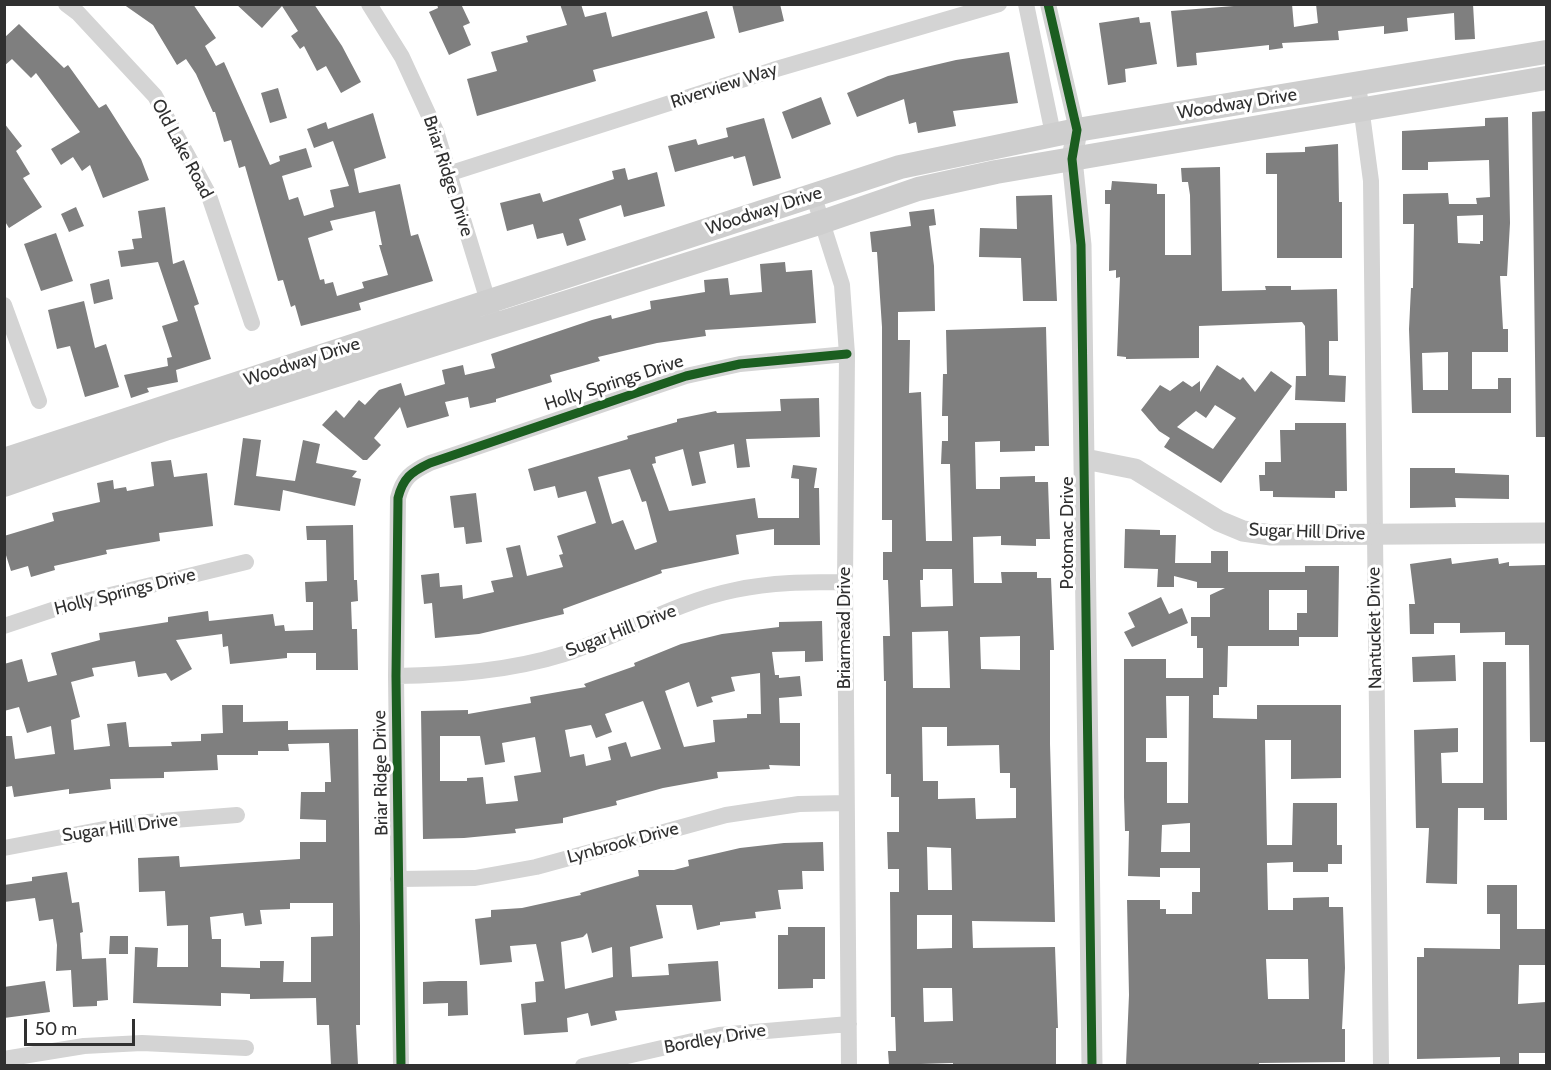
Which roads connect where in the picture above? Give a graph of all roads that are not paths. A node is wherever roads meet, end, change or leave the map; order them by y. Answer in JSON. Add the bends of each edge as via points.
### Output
{"nodes":[{"id":1,"x":66,"y":4,"type":"edge"},
{"id":2,"x":369,"y":4,"type":"edge"},
{"id":3,"x":999,"y":4,"type":"edge"},
{"id":4,"x":1026,"y":4,"type":"edge"},
{"id":5,"x":1048,"y":4,"type":"edge"},
{"id":6,"x":1546,"y":52,"type":"edge"},
{"id":7,"x":1546,"y":78,"type":"edge"},
{"id":8,"x":1358,"y":84,"type":"junction"},
{"id":9,"x":1363,"y":108,"type":"junction"},
{"id":10,"x":1077,"y":130,"type":"junction"},
{"id":11,"x":1053,"y":134,"type":"junction"},
{"id":12,"x":1072,"y":159,"type":"junction"},
{"id":13,"x":451,"y":173,"type":"junction"},
{"id":14,"x":813,"y":194,"type":"junction"},
{"id":15,"x":822,"y":222,"type":"junction"},
{"id":16,"x":4,"y":305,"type":"edge"},
{"id":17,"x":491,"y":312,"type":"junction"},
{"id":18,"x":252,"y":323,"type":"dead end"},
{"id":19,"x":847,"y":354,"type":"junction"},
{"id":20,"x":39,"y":402,"type":"dead end"},
{"id":21,"x":165,"y":418,"type":"junction"},
{"id":22,"x":1084,"y":459,"type":"junction"},
{"id":23,"x":4,"y":460,"type":"edge"},
{"id":24,"x":403,"y":481,"type":"joint"},
{"id":25,"x":4,"y":485,"type":"edge"},
{"id":26,"x":1546,"y":533,"type":"edge"},
{"id":27,"x":1374,"y":535,"type":"junction"},
{"id":28,"x":246,"y":562,"type":"dead end"},
{"id":29,"x":845,"y":582,"type":"junction"},
{"id":30,"x":4,"y":626,"type":"edge"},
{"id":31,"x":396,"y":676,"type":"junction"},
{"id":32,"x":846,"y":803,"type":"junction"},
{"id":33,"x":237,"y":814,"type":"dead end"},
{"id":34,"x":4,"y":848,"type":"edge"},
{"id":35,"x":398,"y":879,"type":"junction"},
{"id":36,"x":849,"y":1024,"type":"junction"},
{"id":37,"x":246,"y":1048,"type":"dead end"},
{"id":38,"x":4,"y":1059,"type":"edge"},
{"id":39,"x":401,"y":1065,"type":"edge"},
{"id":40,"x":583,"y":1065,"type":"edge"},
{"id":41,"x":849,"y":1065,"type":"edge"},
{"id":42,"x":1092,"y":1065,"type":"edge"},
{"id":43,"x":1381,"y":1065,"type":"edge"}],
"edges":[{"from":1,"to":18,"type":"street","name":"Old Lake Road","via":[[155,96],[208,192]]},
{"from":2,"to":13,"type":"street","name":"Briar Ridge Drive","via":[[402,57]]},
{"from":3,"to":13,"type":"street","name":"Riverview Way","via":[[773,70]]},
{"from":4,"to":11,"type":"street"},
{"from":5,"to":10,"type":"street","name":"Potomac Drive"},
{"from":6,"to":8,"type":"main road","name":"Woodway Drive"},
{"from":7,"to":9,"type":"main road","name":"Woodway Drive"},
{"from":8,"to":9,"type":"street","name":"Nantucket Drive"},
{"from":8,"to":10,"type":"main road","name":"Woodway Drive"},
{"from":9,"to":12,"type":"main road","name":"Woodway Drive"},
{"from":9,"to":27,"type":"street","name":"Nantucket Drive","via":[[1371,181]]},
{"from":10,"to":11,"type":"main road","name":"Woodway Drive"},
{"from":10,"to":12,"type":"street","name":"Potomac Drive"},
{"from":11,"to":12,"type":"street"},
{"from":11,"to":14,"type":"main road","name":"Woodway Drive","via":[[900,167]]},
{"from":12,"to":15,"type":"main road","name":"Woodway Drive","via":[[918,189]]},
{"from":12,"to":22,"type":"street","name":"Potomac Drive","via":[[1081,245]]},
{"from":13,"to":17,"type":"street","name":"Briar Ridge Drive"},
{"from":14,"to":15,"type":"street","name":"Briarmead Drive"},
{"from":14,"to":17,"type":"main road","name":"Woodway Drive"},
{"from":15,"to":17,"type":"main road","name":"Woodway Drive"},
{"from":15,"to":19,"type":"street","name":"Briarmead Drive","via":[[842,285]]},
{"from":16,"to":20,"type":"street"},
{"from":17,"to":21,"type":"main road","name":"Woodway Drive"},
{"from":19,"to":24,"type":"street","name":"Holly Springs Drive","via":[[740,364],[686,376],[430,463]]},
{"from":19,"to":29,"type":"street","name":"Briarmead Drive"},
{"from":21,"to":23,"type":"main road","name":"Woodway Drive"},
{"from":21,"to":25,"type":"main road","name":"Woodway Drive"},
{"from":22,"to":27,"type":"street","name":"Sugar Hill Drive","via":[[1135,469],[1202,512],[1243,531],[1271,535]]},
{"from":22,"to":42,"type":"street","name":"Potomac Drive"},
{"from":24,"to":31,"type":"street","name":"Briar Ridge Drive","via":[[398,498]]},
{"from":26,"to":27,"type":"street","name":"Sugar Hill Drive"},
{"from":27,"to":43,"type":"street","name":"Nantucket Drive"},
{"from":28,"to":30,"type":"street","name":"Holly Springs Drive","via":[[61,607]]},
{"from":29,"to":31,"type":"street","name":"Sugar Hill Drive","via":[[780,583],[734,590],[564,654],[481,671]]},
{"from":29,"to":32,"type":"street","name":"Briarmead Drive"},
{"from":31,"to":35,"type":"street","name":"Briar Ridge Drive"},
{"from":32,"to":35,"type":"street","name":"Lynbrook Drive","via":[[799,804],[726,815],[536,867],[485,876]]},
{"from":32,"to":36,"type":"street","name":"Briarmead Drive"},
{"from":33,"to":34,"type":"street","name":"Sugar Hill Drive","via":[[136,823]]},
{"from":35,"to":39,"type":"street","name":"Briar Ridge Drive"},
{"from":36,"to":40,"type":"street","name":"Bordley Drive","via":[[719,1035]]},
{"from":36,"to":41,"type":"street","name":"Briarmead Drive"},
{"from":37,"to":38,"type":"street","via":[[142,1043],[84,1046]]}]}
